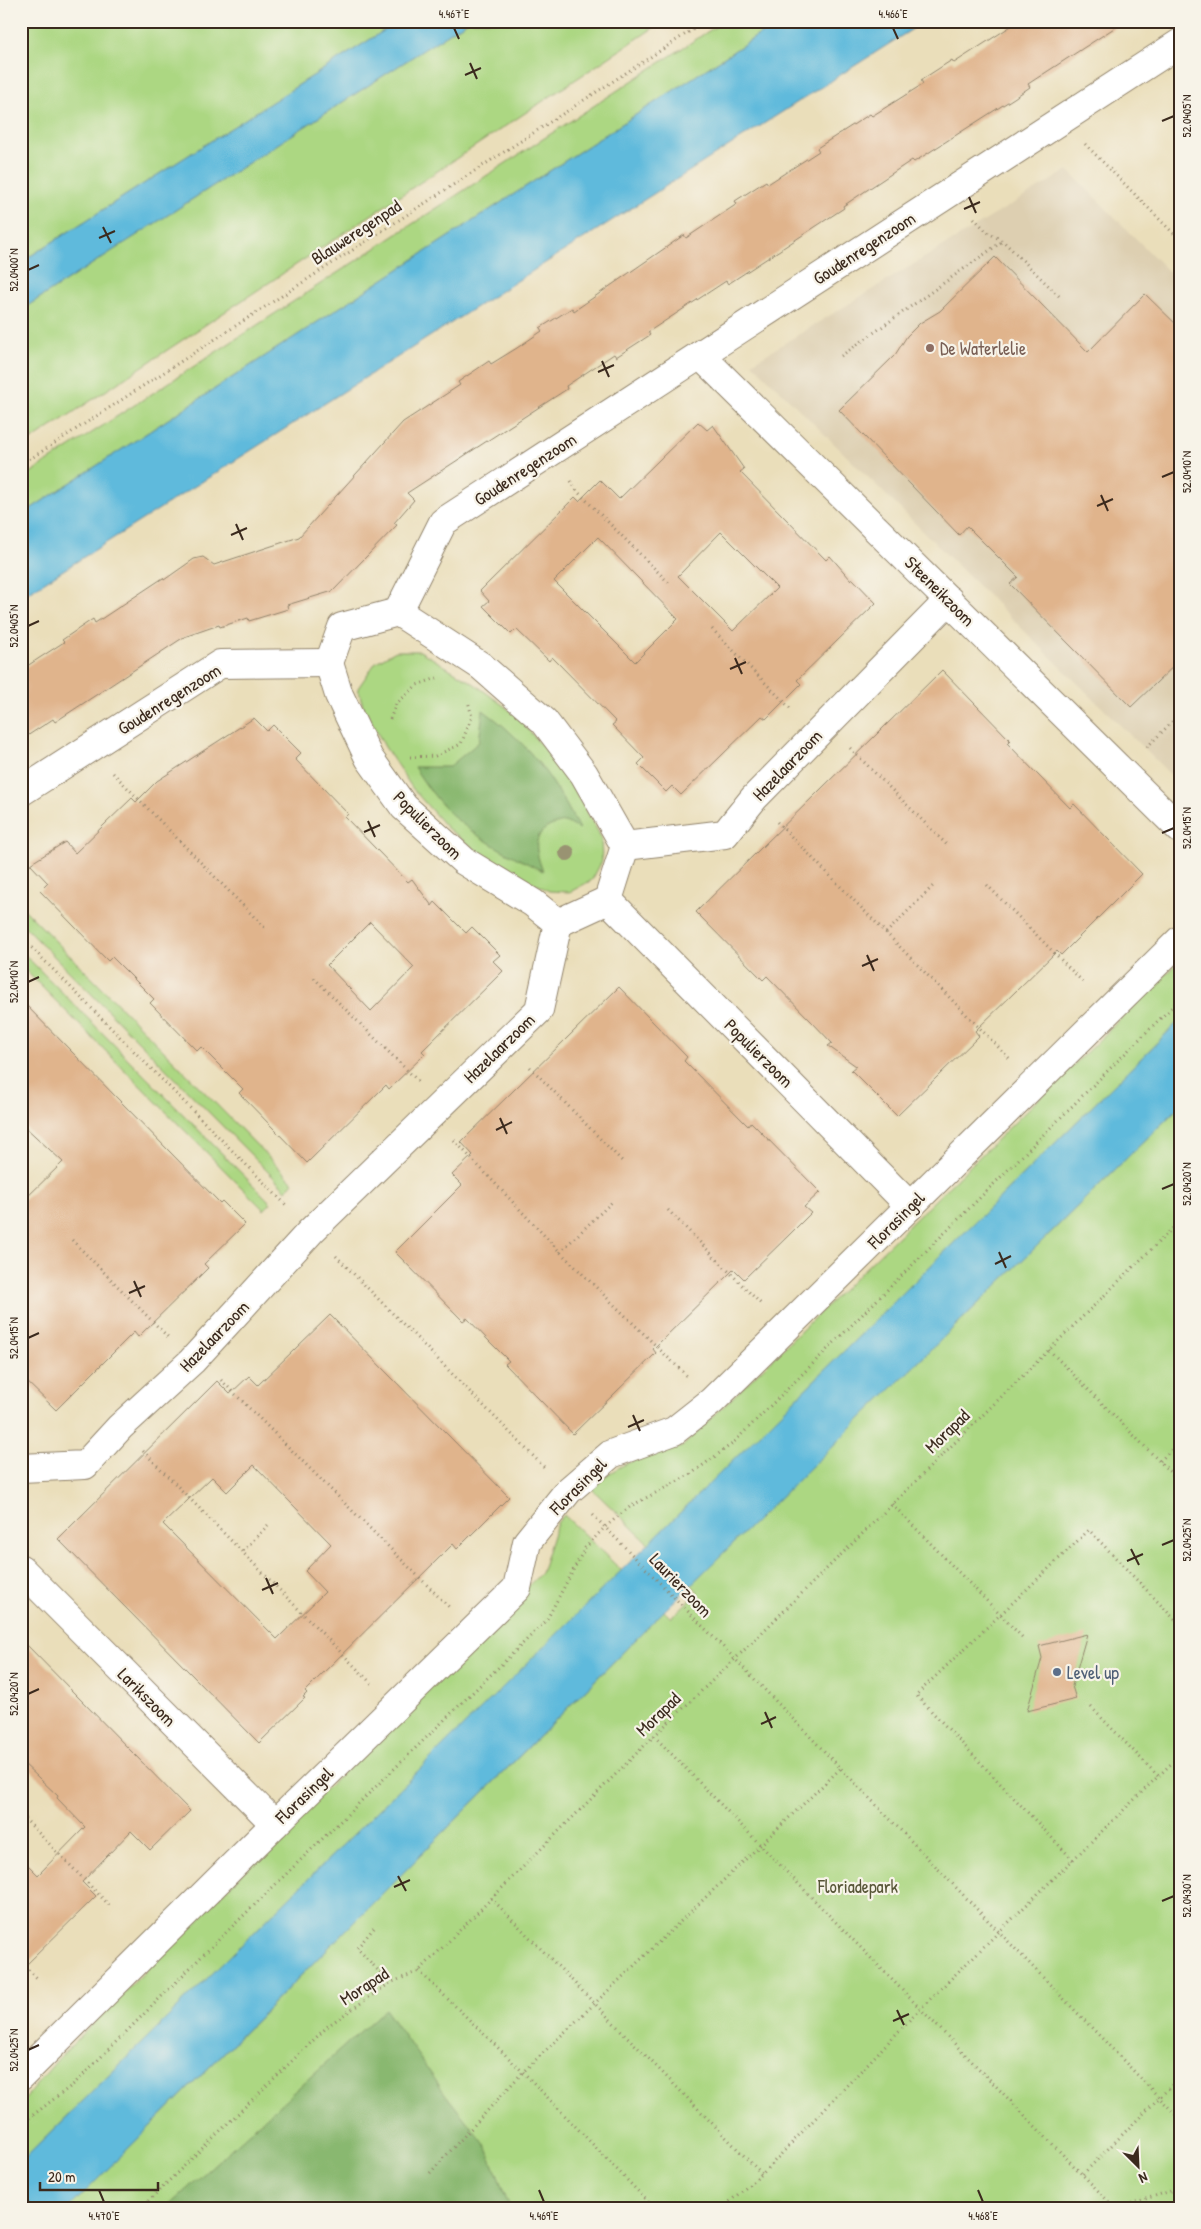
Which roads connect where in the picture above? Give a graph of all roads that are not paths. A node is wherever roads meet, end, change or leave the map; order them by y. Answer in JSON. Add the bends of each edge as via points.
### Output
{"nodes":[{"id":1,"x":1180,"y":43,"type":"edge"},
{"id":2,"x":700,"y":355,"type":"junction"},
{"id":3,"x":949,"y":600,"type":"junction"},
{"id":4,"x":398,"y":612,"type":"junction"},
{"id":5,"x":329,"y":663,"type":"junction"},
{"id":6,"x":21,"y":792,"type":"edge"},
{"id":7,"x":1180,"y":829,"type":"edge"},
{"id":8,"x":625,"y":846,"type":"junction"},
{"id":9,"x":608,"y":900,"type":"junction"},
{"id":10,"x":558,"y":923,"type":"junction"},
{"id":11,"x":1180,"y":940,"type":"edge"},
{"id":12,"x":910,"y":1206,"type":"junction"},
{"id":13,"x":21,"y":1468,"type":"edge"},
{"id":14,"x":21,"y":1569,"type":"edge"},
{"id":15,"x":275,"y":1824,"type":"junction"},
{"id":16,"x":21,"y":2076,"type":"edge"}],
"edges":[{"from":1,"to":2,"type":"street","name":"Goudenregenzoom"},
{"from":2,"to":3,"type":"street","name":"Steeneikzoom"},
{"from":2,"to":4,"type":"street","name":"Goudenregenzoom","via":[[442,522]]},
{"from":3,"to":7,"type":"street","name":"Steeneikzoom"},
{"from":3,"to":8,"type":"street","name":"Hazelaarzoom","via":[[754,798],[725,834]]},
{"from":4,"to":5,"type":"street","via":[[342,627]]},
{"from":4,"to":8,"type":"street","via":[[481,666],[544,721],[584,774]]},
{"from":5,"to":6,"type":"street","name":"Goudenregenzoom","via":[[220,664]]},
{"from":5,"to":10,"type":"street","name":"Populierzoom","via":[[339,695],[369,758],[404,806],[464,861],[533,903]]},
{"from":8,"to":9,"type":"street"},
{"from":9,"to":10,"type":"street"},
{"from":9,"to":12,"type":"street","name":"Populierzoom"},
{"from":10,"to":13,"type":"street","name":"Hazelaarzoom","via":[[538,1010],[311,1231],[194,1358],[120,1427],[85,1465]]},
{"from":11,"to":12,"type":"street","name":"Florasingel"},
{"from":12,"to":15,"type":"street","name":"Florasingel","via":[[712,1401],[674,1431],[611,1454],[568,1491],[526,1542],[517,1588]]},
{"from":14,"to":15,"type":"street","name":"Larikszoom"},
{"from":15,"to":16,"type":"street","name":"Florasingel"}]}
